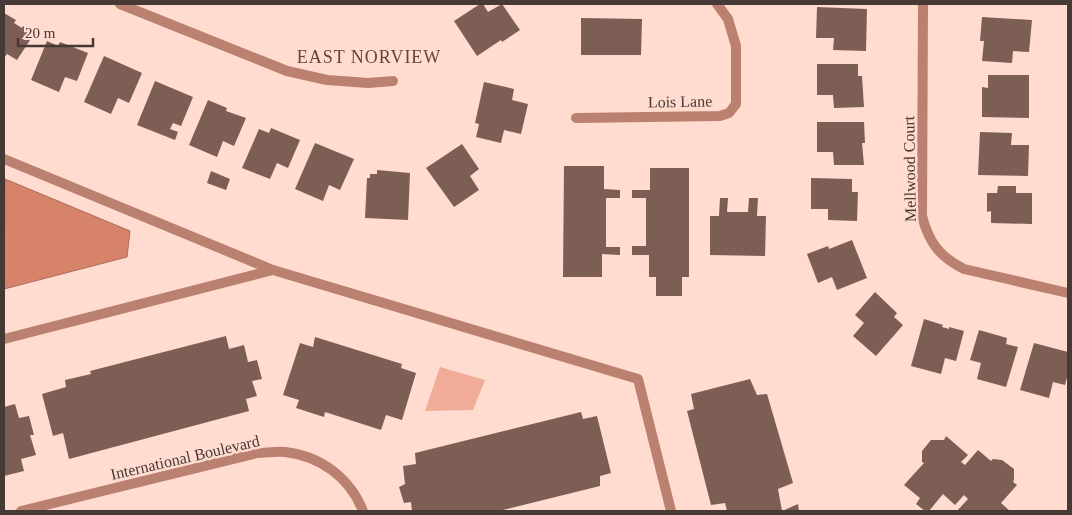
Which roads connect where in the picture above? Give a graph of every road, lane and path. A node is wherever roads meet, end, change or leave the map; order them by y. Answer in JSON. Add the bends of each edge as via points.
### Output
{"nodes":[{"id":1,"x":120,"y":4,"type":"edge"},
{"id":2,"x":717,"y":4,"type":"edge"},
{"id":3,"x":923,"y":4,"type":"edge"},
{"id":4,"x":393,"y":82,"type":"dead end"},
{"id":5,"x":576,"y":118,"type":"dead end"},
{"id":6,"x":4,"y":159,"type":"edge"},
{"id":7,"x":273,"y":270,"type":"junction"},
{"id":8,"x":1068,"y":294,"type":"edge"},
{"id":9,"x":4,"y":339,"type":"edge"},
{"id":10,"x":21,"y":511,"type":"edge"},
{"id":11,"x":363,"y":511,"type":"edge"},
{"id":12,"x":671,"y":511,"type":"edge"}],
"edges":[{"from":1,"to":4,"type":"street","via":[[287,72],[327,80]]},
{"from":2,"to":5,"type":"street","name":"Lois Lane","via":[[728,20],[736,46],[736,104],[729,113],[720,116]]},
{"from":3,"to":8,"type":"street","name":"Mellwood Court","via":[[922,216],[926,231],[936,249],[964,270]]},
{"from":6,"to":7,"type":"street"},
{"from":7,"to":9,"type":"street"},
{"from":7,"to":12,"type":"street","via":[[638,379]]},
{"from":10,"to":11,"type":"street","name":"International Boulevard","via":[[257,453],[285,452],[311,458],[328,467],[343,479]]}]}
